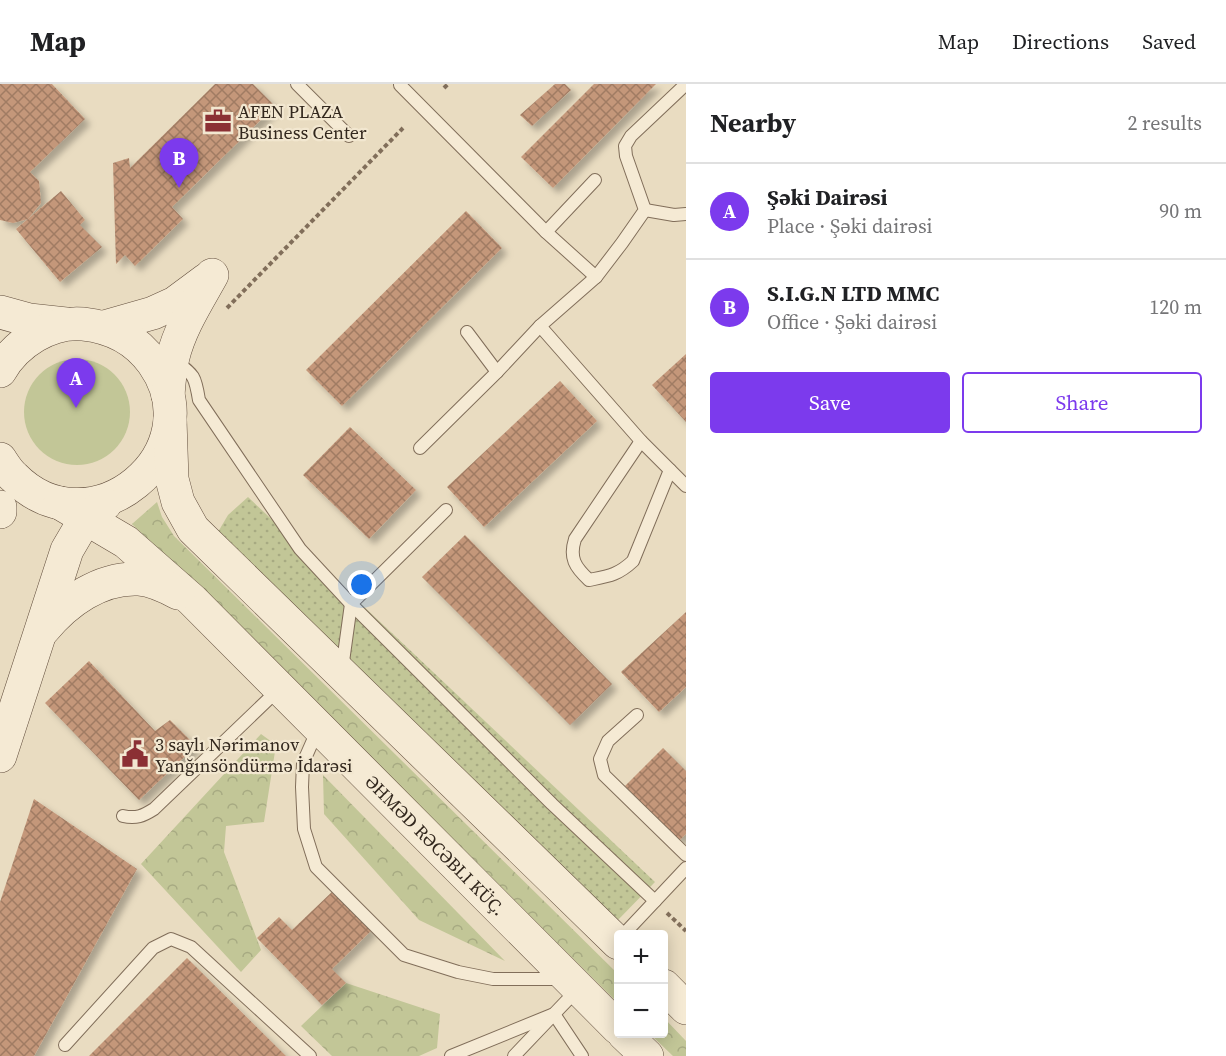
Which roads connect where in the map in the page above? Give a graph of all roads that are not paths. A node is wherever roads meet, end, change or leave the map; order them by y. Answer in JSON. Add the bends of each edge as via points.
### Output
{"nodes":[{"id":1,"x":297,"y":84,"type":"edge"},
{"id":2,"x":686,"y":84,"type":"edge"},
{"id":3,"x":400,"y":85,"type":"edge"},
{"id":4,"x":349,"y":136,"type":"dead end"},
{"id":5,"x":595,"y":180,"type":"dead end"},
{"id":6,"x":645,"y":210,"type":"junction"},
{"id":7,"x":686,"y":214,"type":"edge"},
{"id":8,"x":546,"y":232,"type":"junction"},
{"id":9,"x":596,"y":277,"type":"junction"},
{"id":10,"x":0,"y":312,"type":"edge"},
{"id":11,"x":68,"y":324,"type":"junction"},
{"id":12,"x":540,"y":326,"type":"junction"},
{"id":13,"x":104,"y":327,"type":"junction"},
{"id":14,"x":467,"y":332,"type":"dead end"},
{"id":15,"x":172,"y":358,"type":"junction"},
{"id":16,"x":0,"y":371,"type":"edge"},
{"id":17,"x":497,"y":372,"type":"junction"},
{"id":18,"x":169,"y":408,"type":"junction"},
{"id":19,"x":641,"y":441,"type":"junction"},
{"id":20,"x":420,"y":448,"type":"dead end"},
{"id":21,"x":0,"y":459,"type":"edge"},
{"id":22,"x":670,"y":470,"type":"junction"},
{"id":23,"x":686,"y":486,"type":"edge"},
{"id":24,"x":0,"y":507,"type":"edge"},
{"id":25,"x":73,"y":510,"type":"junction"},
{"id":26,"x":446,"y":510,"type":"dead end"},
{"id":27,"x":0,"y":512,"type":"edge"},
{"id":28,"x":192,"y":600,"type":"junction"},
{"id":29,"x":351,"y":604,"type":"junction"},
{"id":30,"x":38,"y":636,"type":"junction"},
{"id":31,"x":342,"y":673,"type":"junction"},
{"id":32,"x":279,"y":689,"type":"junction"},
{"id":33,"x":637,"y":715,"type":"dead end"},
{"id":34,"x":318,"y":728,"type":"junction"},
{"id":35,"x":0,"y":756,"type":"edge"},
{"id":36,"x":123,"y":816,"type":"dead end"},
{"id":37,"x":686,"y":855,"type":"edge"},
{"id":38,"x":686,"y":868,"type":"edge"},
{"id":39,"x":655,"y":901,"type":"junction"},
{"id":40,"x":629,"y":930,"type":"edge"},
{"id":41,"x":614,"y":934,"type":"edge"},
{"id":42,"x":574,"y":985,"type":"junction"},
{"id":43,"x":668,"y":991,"type":"edge"},
{"id":44,"x":686,"y":1008,"type":"edge"},
{"id":45,"x":554,"y":1014,"type":"junction"},
{"id":46,"x":614,"y":1024,"type":"edge"},
{"id":47,"x":628,"y":1038,"type":"edge"},
{"id":48,"x":65,"y":1045,"type":"dead end"},
{"id":49,"x":310,"y":1056,"type":"edge"},
{"id":50,"x":451,"y":1056,"type":"edge"},
{"id":51,"x":514,"y":1056,"type":"edge"},
{"id":52,"x":582,"y":1056,"type":"edge"},
{"id":53,"x":647,"y":1056,"type":"edge"}],
"edges":[{"from":1,"to":4,"type":"lane"},
{"from":2,"to":6,"type":"lane","via":[[625,146]]},
{"from":3,"to":8,"type":"lane"},
{"from":5,"to":8,"type":"lane"},
{"from":6,"to":7,"type":"lane"},
{"from":6,"to":9,"type":"lane"},
{"from":8,"to":9,"type":"lane"},
{"from":9,"to":12,"type":"lane"},
{"from":10,"to":11,"type":"main road"},
{"from":11,"to":13,"type":"main road"},
{"from":11,"to":16,"type":"main road","via":[[24,342]]},
{"from":12,"to":17,"type":"lane"},
{"from":12,"to":19,"type":"lane"},
{"from":13,"to":15,"type":"main road","via":[[175,303],[212,275],[186,322]]},
{"from":13,"to":18,"type":"main road","via":[[127,337],[145,352],[159,372]]},
{"from":14,"to":17,"type":"lane"},
{"from":15,"to":18,"type":"main road"},
{"from":15,"to":29,"type":"lane","via":[[192,374],[199,400],[300,549]]},
{"from":17,"to":20,"type":"lane"},
{"from":18,"to":25,"type":"main road","via":[[165,443],[154,465],[138,483],[118,496]]},
{"from":18,"to":31,"type":"main road","via":[[172,479],[178,502],[193,529]]},
{"from":19,"to":22,"type":"lane"},
{"from":19,"to":22,"type":"lane","via":[[575,539],[571,552],[575,567],[589,580],[613,576],[633,561]]},
{"from":21,"to":25,"type":"main road","via":[[13,477],[35,494]]},
{"from":22,"to":23,"type":"lane"},
{"from":24,"to":27,"type":"main road"},
{"from":25,"to":28,"type":"main road","name":"ƏHMƏD RƏCƏBLI KÜÇ.","via":[[140,552]]},
{"from":25,"to":30,"type":"main road","via":[[78,529],[67,549]]},
{"from":26,"to":29,"type":"lane"},
{"from":28,"to":30,"type":"main road","via":[[140,579],[120,580],[69,603]]},
{"from":28,"to":32,"type":"main road","name":"ƏHMƏD RƏCƏBLI KÜÇ."},
{"from":29,"to":31,"type":"lane"},
{"from":29,"to":39,"type":"lane"},
{"from":30,"to":35,"type":"main road"},
{"from":31,"to":41,"type":"main road"},
{"from":32,"to":34,"type":"main road","name":"ƏHMƏD RƏCƏBLI KÜÇ."},
{"from":32,"to":36,"type":"lane","via":[[154,809],[142,817]]},
{"from":33,"to":37,"type":"lane","via":[[608,741],[600,759],[604,775]]},
{"from":34,"to":42,"type":"main road","name":"ƏHMƏD RƏCƏBLI KÜÇ."},
{"from":34,"to":42,"type":"lane","via":[[303,763],[302,787],[304,829],[316,867],[404,955],[493,979]]},
{"from":38,"to":39,"type":"lane"},
{"from":39,"to":40,"type":"lane"},
{"from":42,"to":45,"type":"lane"},
{"from":42,"to":46,"type":"main road","name":"ƏHMƏD RƏCƏBLI KÜÇ."},
{"from":43,"to":44,"type":"main road"},
{"from":45,"to":50,"type":"lane"},
{"from":45,"to":51,"type":"lane"},
{"from":45,"to":52,"type":"lane"},
{"from":47,"to":53,"type":"main road"},
{"from":48,"to":49,"type":"lane","via":[[153,948],[171,939],[191,947]]}]}
